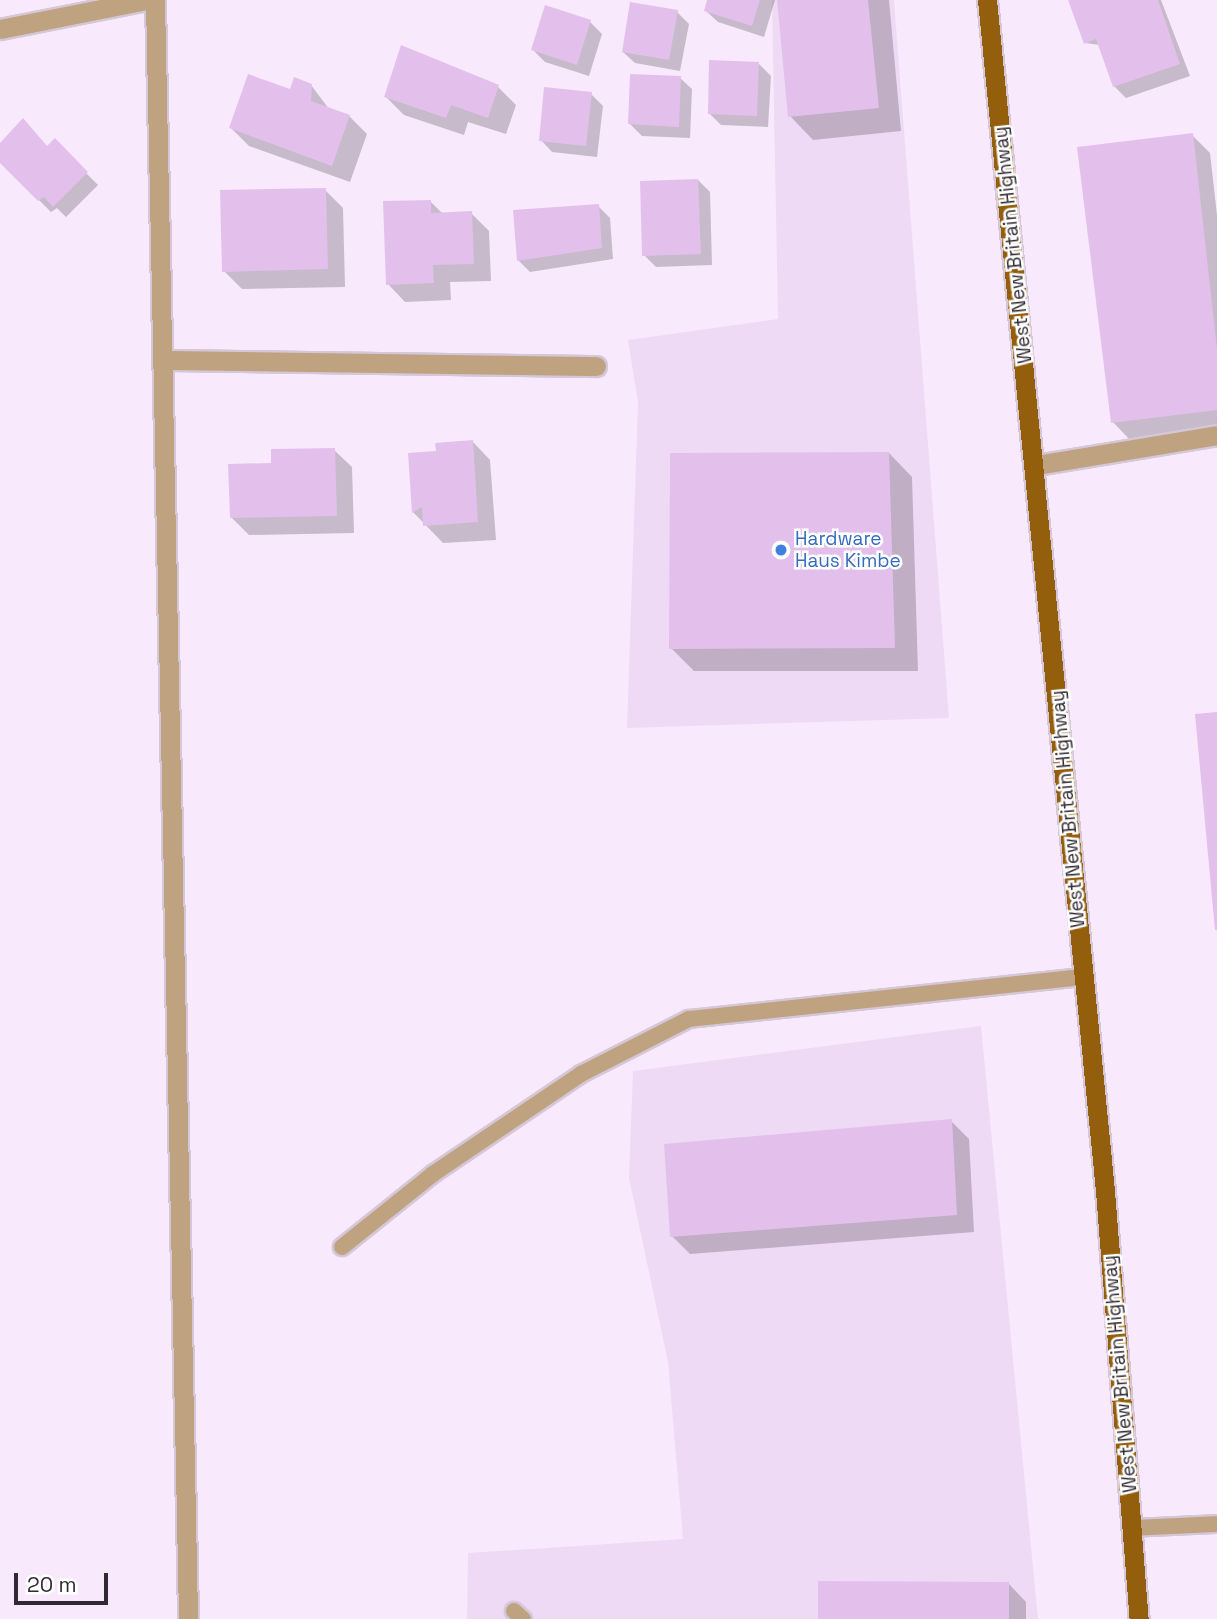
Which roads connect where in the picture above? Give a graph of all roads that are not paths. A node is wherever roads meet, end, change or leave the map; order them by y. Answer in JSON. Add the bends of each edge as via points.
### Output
{"nodes":[{"id":1,"x":146,"y":0,"type":"edge"},
{"id":2,"x":155,"y":0,"type":"edge"},
{"id":3,"x":987,"y":0,"type":"edge"},
{"id":4,"x":0,"y":29,"type":"edge"},
{"id":5,"x":162,"y":360,"type":"junction"},
{"id":6,"x":596,"y":366,"type":"dead end"},
{"id":7,"x":1217,"y":435,"type":"edge"},
{"id":8,"x":1036,"y":465,"type":"junction"},
{"id":9,"x":1084,"y":977,"type":"junction"},
{"id":10,"x":342,"y":1247,"type":"dead end"},
{"id":11,"x":1217,"y":1524,"type":"edge"},
{"id":12,"x":1132,"y":1528,"type":"junction"},
{"id":13,"x":188,"y":1619,"type":"edge"},
{"id":14,"x":1139,"y":1619,"type":"edge"}],
"edges":[{"from":1,"to":4,"type":"street"},
{"from":2,"to":5,"type":"street"},
{"from":3,"to":8,"type":"main road","name":"West New Britain Highway"},
{"from":5,"to":6,"type":"street"},
{"from":5,"to":13,"type":"street"},
{"from":7,"to":8,"type":"street"},
{"from":8,"to":9,"type":"main road","name":"West New Britain Highway"},
{"from":9,"to":10,"type":"lane","via":[[689,1019],[581,1074],[433,1174]]},
{"from":9,"to":12,"type":"main road","name":"West New Britain Highway"},
{"from":11,"to":12,"type":"lane"},
{"from":12,"to":14,"type":"main road","name":"West New Britain Highway"}]}
